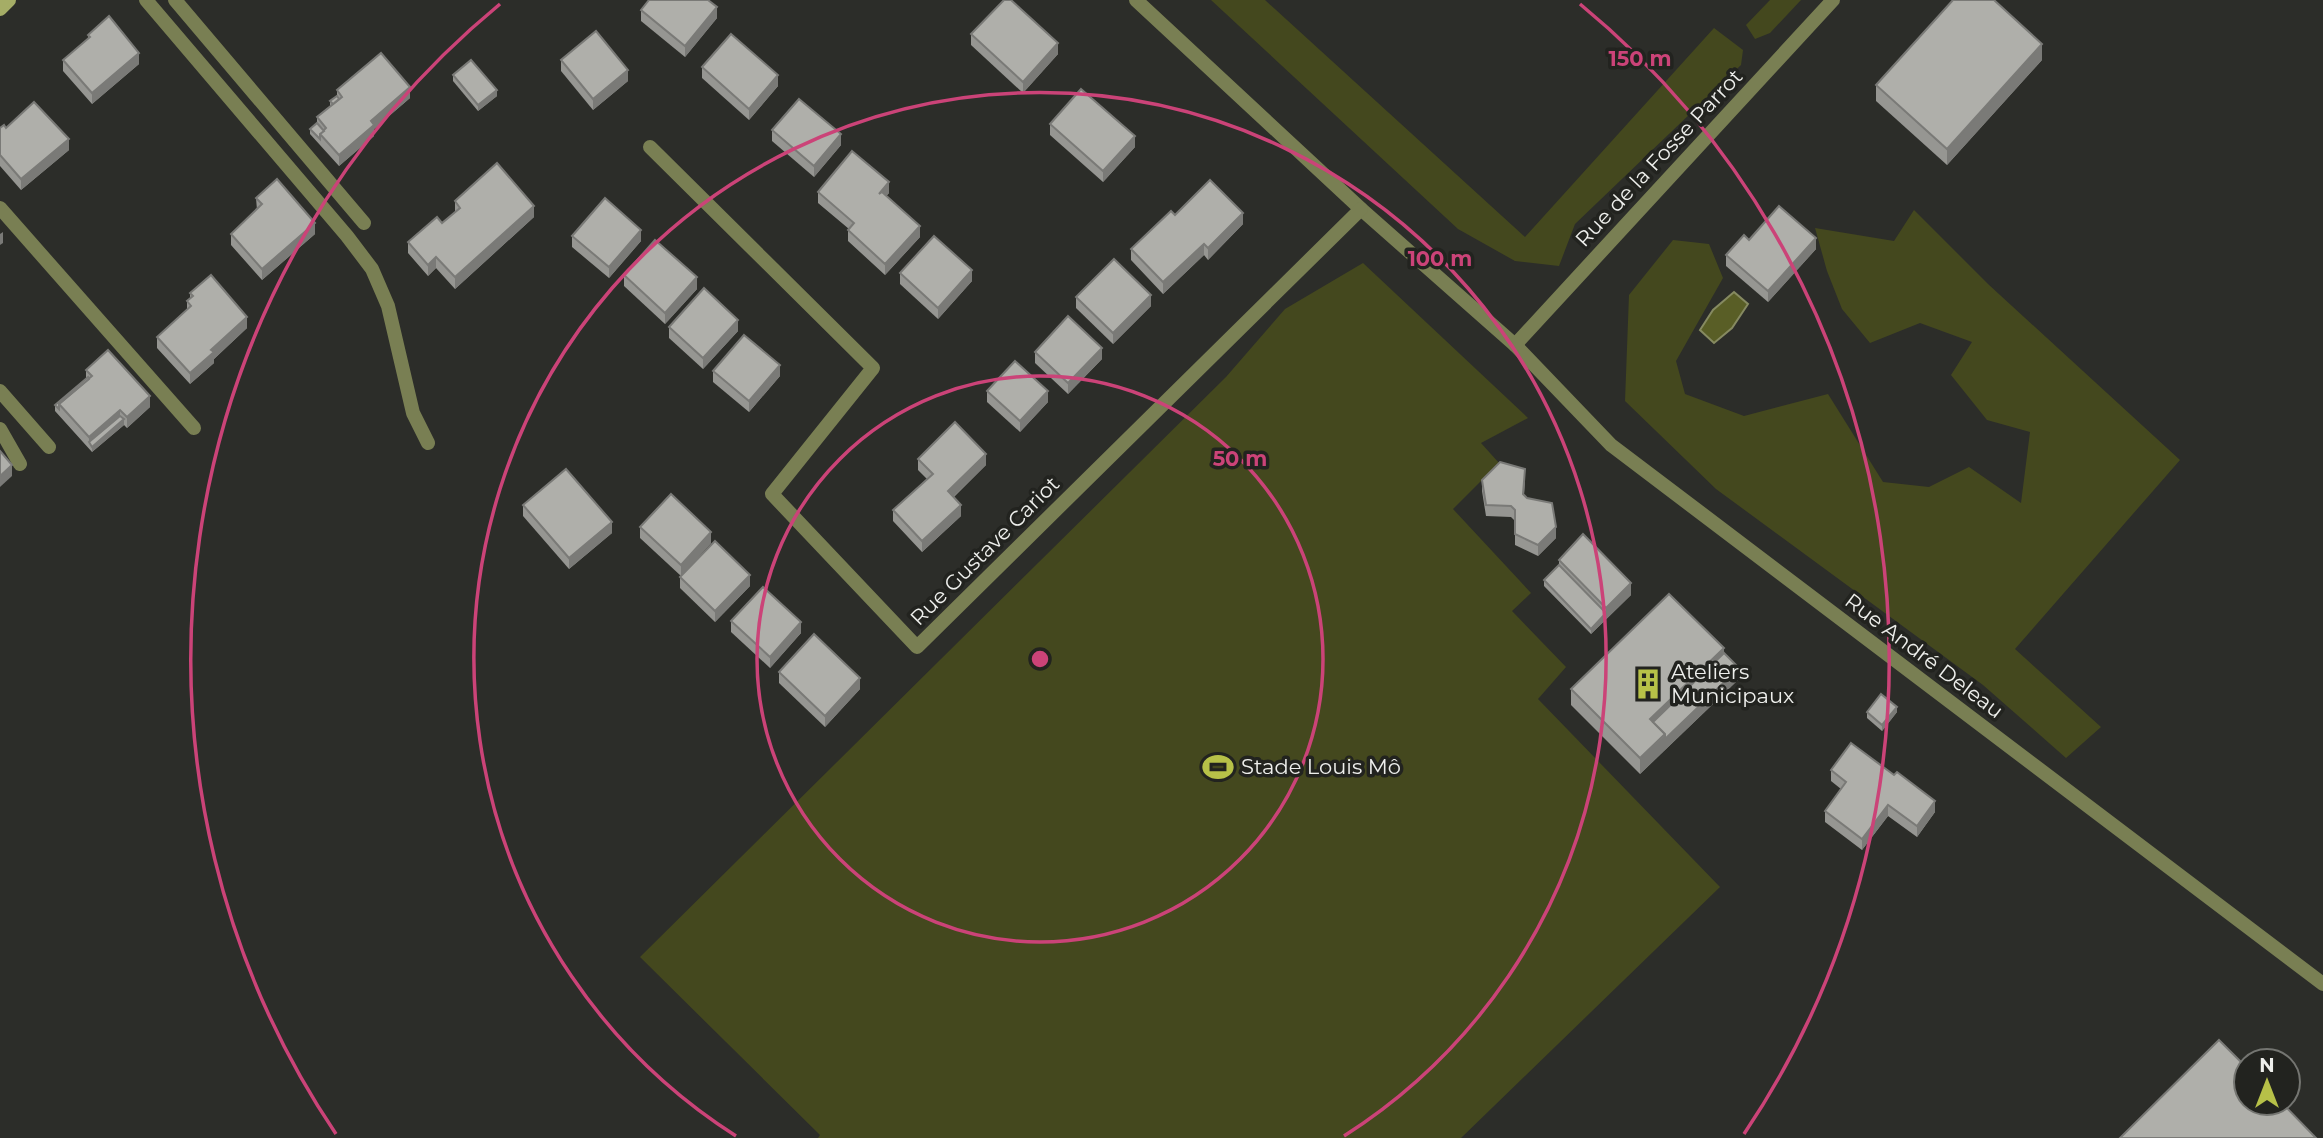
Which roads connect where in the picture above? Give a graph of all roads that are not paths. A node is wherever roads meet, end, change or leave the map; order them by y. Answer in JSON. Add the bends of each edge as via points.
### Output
{"nodes":[{"id":1,"x":9,"y":0,"type":"edge"},
{"id":2,"x":146,"y":0,"type":"edge"},
{"id":3,"x":175,"y":0,"type":"edge"},
{"id":4,"x":1136,"y":0,"type":"edge"},
{"id":5,"x":1833,"y":0,"type":"edge"},
{"id":6,"x":0,"y":9,"type":"edge"},
{"id":7,"x":650,"y":147,"type":"dead end"},
{"id":8,"x":0,"y":208,"type":"edge"},
{"id":9,"x":1362,"y":209,"type":"junction"},
{"id":10,"x":365,"y":223,"type":"dead end"},
{"id":11,"x":1515,"y":345,"type":"junction"},
{"id":12,"x":0,"y":391,"type":"edge"},
{"id":13,"x":194,"y":428,"type":"dead end"},
{"id":14,"x":0,"y":429,"type":"edge"},
{"id":15,"x":428,"y":443,"type":"dead end"},
{"id":16,"x":49,"y":447,"type":"dead end"},
{"id":17,"x":20,"y":464,"type":"dead end"},
{"id":18,"x":2323,"y":984,"type":"edge"}],
"edges":[{"from":1,"to":6,"type":"street"},
{"from":2,"to":15,"type":"street","via":[[372,269],[388,306],[413,413]]},
{"from":3,"to":10,"type":"street"},
{"from":4,"to":9,"type":"street","name":"Rue André Deleau"},
{"from":5,"to":11,"type":"street","name":"Rue de la Fosse Parrot"},
{"from":7,"to":9,"type":"street","name":"Rue Gustave Cariot","via":[[873,368],[772,494],[917,648]]},
{"from":8,"to":13,"type":"street"},
{"from":9,"to":11,"type":"street","name":"Rue André Deleau"},
{"from":11,"to":18,"type":"street","name":"Rue André Deleau","via":[[1611,445]]},
{"from":12,"to":16,"type":"street"},
{"from":14,"to":17,"type":"street"}]}
